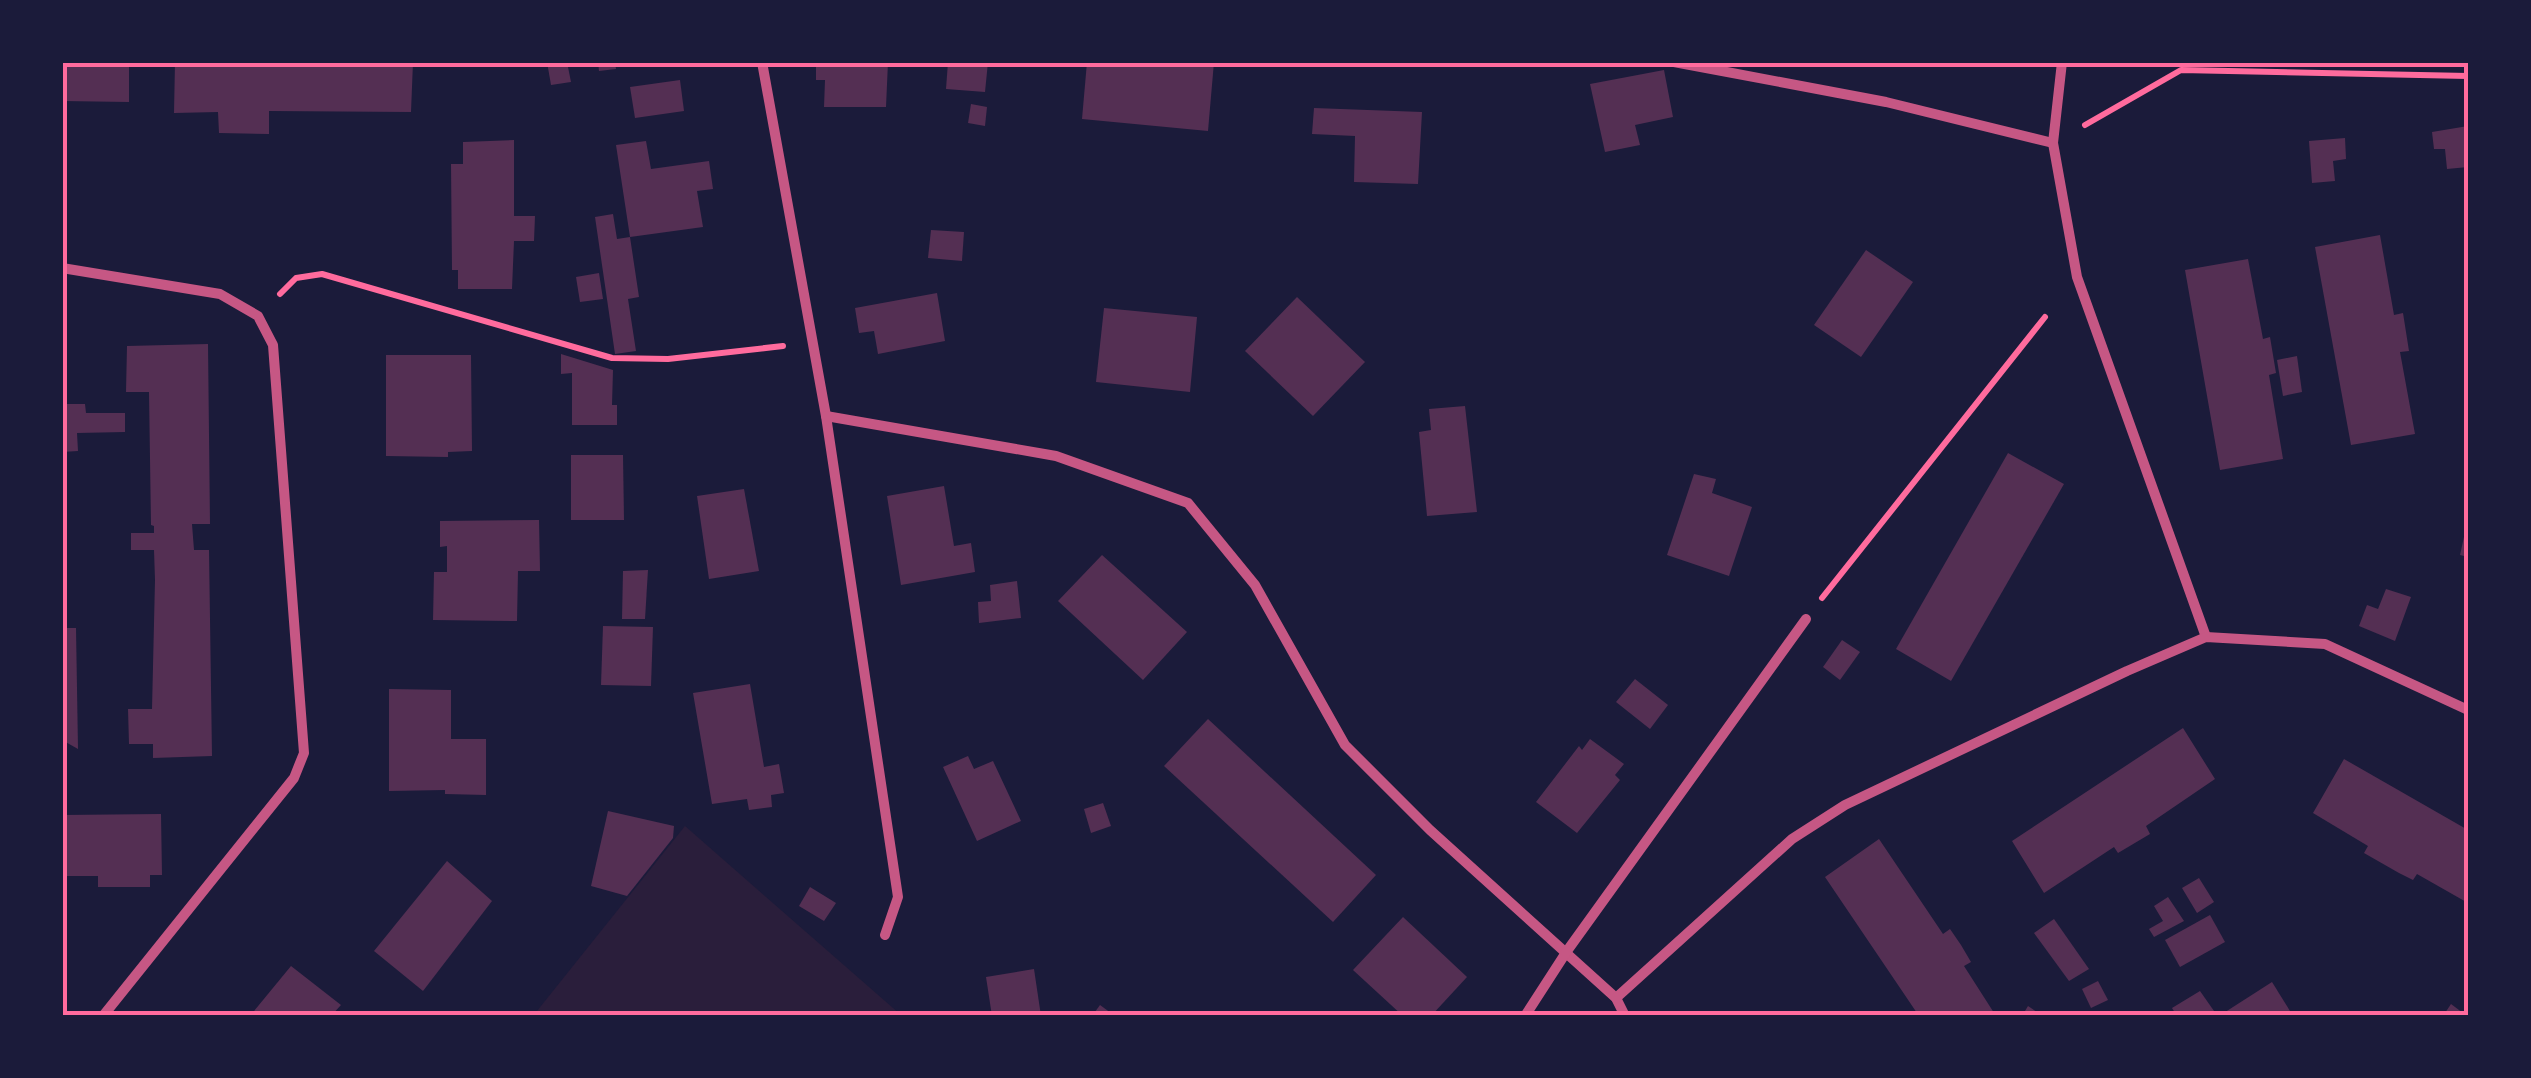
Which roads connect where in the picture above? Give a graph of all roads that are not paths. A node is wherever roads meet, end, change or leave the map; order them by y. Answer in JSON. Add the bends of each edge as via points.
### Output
{"nodes":[{"id":1,"x":762,"y":62,"type":"edge"},
{"id":2,"x":1674,"y":62,"type":"edge"},
{"id":3,"x":2062,"y":62,"type":"edge"},
{"id":4,"x":2053,"y":143,"type":"junction"},
{"id":5,"x":62,"y":268,"type":"edge"},
{"id":6,"x":826,"y":416,"type":"junction"},
{"id":7,"x":1806,"y":619,"type":"road end"},
{"id":8,"x":2206,"y":636,"type":"junction"},
{"id":9,"x":2468,"y":710,"type":"edge"},
{"id":10,"x":886,"y":935,"type":"dead end"},
{"id":11,"x":1567,"y":952,"type":"junction"},
{"id":12,"x":1616,"y":998,"type":"junction"},
{"id":13,"x":103,"y":1016,"type":"edge"},
{"id":14,"x":1525,"y":1016,"type":"edge"},
{"id":15,"x":1625,"y":1016,"type":"edge"}],
"edges":[{"from":1,"to":6,"type":"street"},
{"from":2,"to":4,"type":"street","via":[[1886,102]]},
{"from":3,"to":4,"type":"street"},
{"from":4,"to":8,"type":"street","via":[[2076,277]]},
{"from":5,"to":13,"type":"street","via":[[220,294],[258,316],[273,345],[304,753],[294,778]]},
{"from":6,"to":10,"type":"street","via":[[898,897]]},
{"from":6,"to":11,"type":"street","via":[[1056,456],[1188,503],[1255,585],[1345,746]]},
{"from":7,"to":11,"type":"street"},
{"from":8,"to":9,"type":"street","via":[[2325,644]]},
{"from":8,"to":12,"type":"street","via":[[1845,805],[1792,839]]},
{"from":11,"to":12,"type":"street"},
{"from":11,"to":14,"type":"street"},
{"from":12,"to":15,"type":"street"}]}
